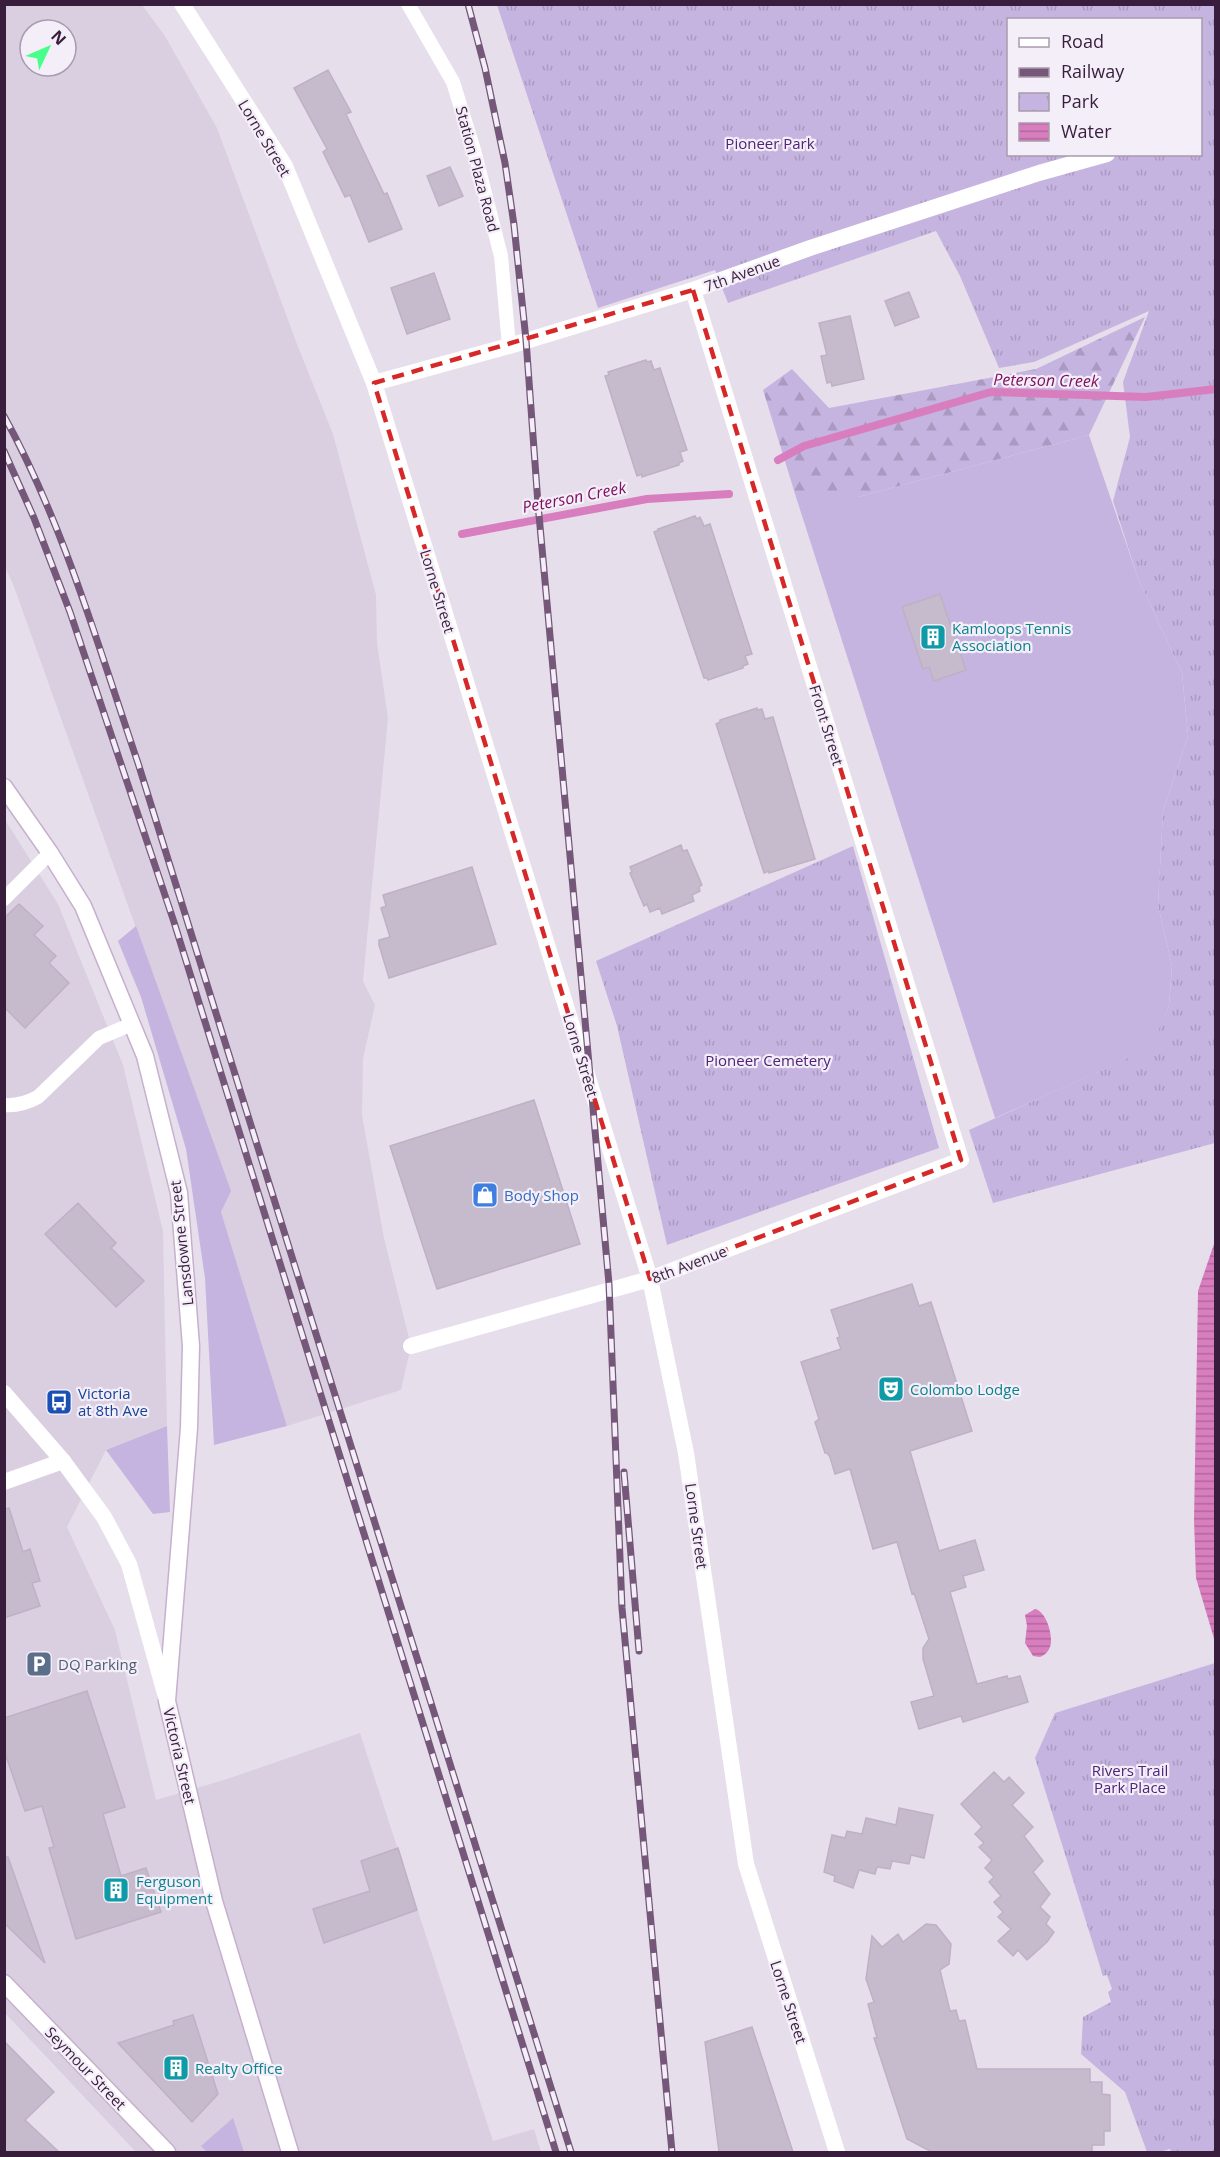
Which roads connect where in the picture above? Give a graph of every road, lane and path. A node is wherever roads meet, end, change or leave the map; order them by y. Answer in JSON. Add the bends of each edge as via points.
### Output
{"nodes":[{"id":1,"x":182,"y":4,"type":"edge"},
{"id":2,"x":408,"y":4,"type":"edge"},
{"id":3,"x":1099,"y":156,"type":"edge"},
{"id":4,"x":693,"y":290,"type":"junction"},
{"id":5,"x":509,"y":346,"type":"junction"},
{"id":6,"x":374,"y":383,"type":"junction"},
{"id":7,"x":4,"y":787,"type":"edge"},
{"id":8,"x":50,"y":853,"type":"junction"},
{"id":9,"x":4,"y":898,"type":"edge"},
{"id":10,"x":132,"y":1024,"type":"junction"},
{"id":11,"x":4,"y":1105,"type":"edge"},
{"id":12,"x":961,"y":1160,"type":"joint"},
{"id":13,"x":650,"y":1279,"type":"junction"},
{"id":14,"x":411,"y":1346,"type":"dead end"},
{"id":15,"x":6,"y":1399,"type":"edge"},
{"id":16,"x":63,"y":1461,"type":"junction"},
{"id":17,"x":4,"y":1482,"type":"edge"},
{"id":18,"x":167,"y":1701,"type":"junction"},
{"id":19,"x":4,"y":1983,"type":"edge"},
{"id":20,"x":167,"y":2152,"type":"edge"},
{"id":21,"x":290,"y":2152,"type":"edge"},
{"id":22,"x":837,"y":2152,"type":"edge"}],
"edges":[{"from":1,"to":6,"type":"street","name":"Lorne Street","via":[[285,166]]},
{"from":2,"to":5,"type":"lane","name":"Station Plaza Road","via":[[453,82],[474,150],[501,256]]},
{"from":3,"to":4,"type":"street","name":"7th Avenue","via":[[1039,172]]},
{"from":4,"to":5,"type":"street","name":"7th Avenue"},
{"from":4,"to":12,"type":"street","name":"Front Street"},
{"from":5,"to":6,"type":"street","name":"7th Avenue"},
{"from":6,"to":13,"type":"street","name":"Lorne Street"},
{"from":7,"to":8,"type":"street","name":"Lansdowne Street"},
{"from":8,"to":9,"type":"lane"},
{"from":8,"to":10,"type":"street","name":"Lansdowne Street","via":[[83,906]]},
{"from":10,"to":11,"type":"lane","via":[[99,1038],[38,1097],[15,1106]]},
{"from":10,"to":18,"type":"street","name":"Lansdowne Street","via":[[145,1056],[179,1193],[192,1346]]},
{"from":12,"to":13,"type":"street","name":"8th Avenue"},
{"from":13,"to":14,"type":"street","name":"8th Avenue"},
{"from":13,"to":22,"type":"street","name":"Lorne Street","via":[[686,1453],[746,1864]]},
{"from":15,"to":16,"type":"street","name":"Victoria Street"},
{"from":16,"to":17,"type":"street"},
{"from":16,"to":18,"type":"street","name":"Victoria Street","via":[[104,1517],[129,1564]]},
{"from":18,"to":21,"type":"street","name":"Victoria Street","via":[[214,1901]]},
{"from":19,"to":20,"type":"street","name":"Seymour Street"}]}
